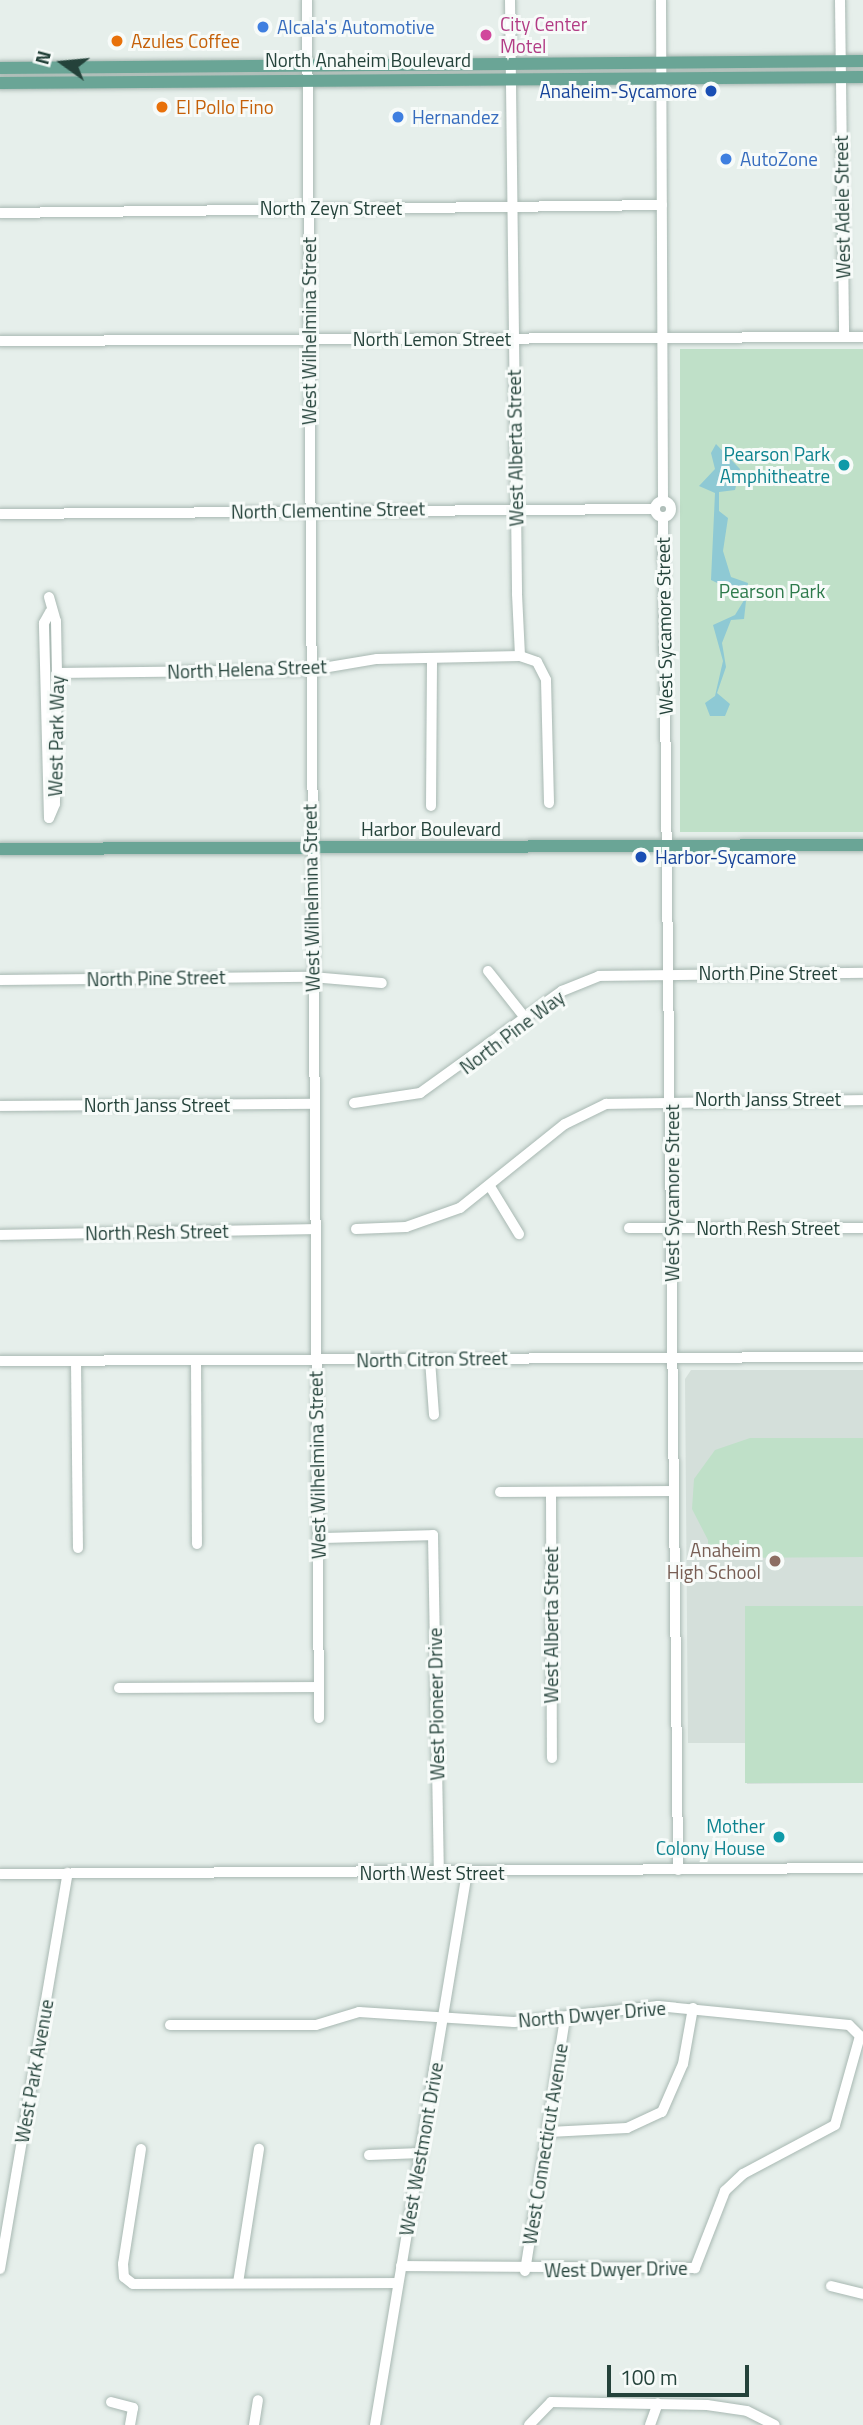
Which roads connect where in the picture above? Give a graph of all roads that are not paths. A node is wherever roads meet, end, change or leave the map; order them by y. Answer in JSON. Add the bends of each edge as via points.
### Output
{"nodes":[{"id":1,"x":307,"y":0,"type":"edge"},
{"id":2,"x":510,"y":0,"type":"edge"},
{"id":3,"x":661,"y":0,"type":"edge"},
{"id":4,"x":840,"y":0,"type":"edge"},
{"id":5,"x":863,"y":61,"type":"edge"},
{"id":6,"x":840,"y":62,"type":"junction"},
{"id":7,"x":661,"y":63,"type":"junction"},
{"id":8,"x":511,"y":64,"type":"junction"},
{"id":9,"x":0,"y":68,"type":"edge"},
{"id":10,"x":307,"y":73,"type":"junction"},
{"id":11,"x":841,"y":77,"type":"junction"},
{"id":12,"x":863,"y":77,"type":"edge"},
{"id":13,"x":661,"y":78,"type":"junction"},
{"id":14,"x":511,"y":79,"type":"junction"},
{"id":15,"x":0,"y":83,"type":"edge"},
{"id":16,"x":662,"y":205,"type":"junction"},
{"id":17,"x":308,"y":207,"type":"junction"},
{"id":18,"x":513,"y":207,"type":"junction"},
{"id":19,"x":0,"y":213,"type":"edge"},
{"id":20,"x":844,"y":337,"type":"junction"},
{"id":21,"x":863,"y":337,"type":"edge"},
{"id":22,"x":513,"y":338,"type":"junction"},
{"id":23,"x":662,"y":338,"type":"junction"},
{"id":24,"x":309,"y":339,"type":"junction"},
{"id":25,"x":0,"y":341,"type":"edge"},
{"id":26,"x":516,"y":508,"type":"junction"},
{"id":27,"x":660,"y":509,"type":"junction"},
{"id":28,"x":309,"y":510,"type":"junction"},
{"id":29,"x":0,"y":514,"type":"edge"},
{"id":30,"x":49,"y":597,"type":"dead end"},
{"id":31,"x":50,"y":612,"type":"junction"},
{"id":32,"x":520,"y":656,"type":"junction"},
{"id":33,"x":432,"y":659,"type":"junction"},
{"id":34,"x":310,"y":670,"type":"junction"},
{"id":35,"x":57,"y":673,"type":"junction"},
{"id":36,"x":549,"y":803,"type":"dead end"},
{"id":37,"x":431,"y":806,"type":"dead end"},
{"id":38,"x":863,"y":845,"type":"edge"},
{"id":39,"x":667,"y":846,"type":"junction"},
{"id":40,"x":0,"y":849,"type":"edge"},
{"id":41,"x":311,"y":849,"type":"junction"},
{"id":42,"x":488,"y":971,"type":"dead end"},
{"id":43,"x":863,"y":973,"type":"edge"},
{"id":44,"x":673,"y":974,"type":"junction"},
{"id":45,"x":312,"y":976,"type":"junction"},
{"id":46,"x":0,"y":980,"type":"edge"},
{"id":47,"x":382,"y":983,"type":"dead end"},
{"id":48,"x":526,"y":1019,"type":"junction"},
{"id":49,"x":672,"y":1099,"type":"junction"},
{"id":50,"x":863,"y":1100,"type":"edge"},
{"id":51,"x":314,"y":1104,"type":"junction"},
{"id":52,"x":354,"y":1104,"type":"dead end"},
{"id":53,"x":0,"y":1106,"type":"edge"},
{"id":54,"x":491,"y":1188,"type":"junction"},
{"id":55,"x":314,"y":1228,"type":"junction"},
{"id":56,"x":629,"y":1228,"type":"dead end"},
{"id":57,"x":672,"y":1228,"type":"junction"},
{"id":58,"x":863,"y":1228,"type":"edge"},
{"id":59,"x":355,"y":1229,"type":"dead end"},
{"id":60,"x":519,"y":1234,"type":"dead end"},
{"id":61,"x":0,"y":1235,"type":"edge"},
{"id":62,"x":670,"y":1357,"type":"junction"},
{"id":63,"x":863,"y":1357,"type":"edge"},
{"id":64,"x":316,"y":1360,"type":"junction"},
{"id":65,"x":430,"y":1360,"type":"junction"},
{"id":66,"x":0,"y":1361,"type":"edge"},
{"id":67,"x":76,"y":1361,"type":"junction"},
{"id":68,"x":196,"y":1361,"type":"junction"},
{"id":69,"x":434,"y":1415,"type":"dead end"},
{"id":70,"x":671,"y":1491,"type":"junction"},
{"id":71,"x":500,"y":1492,"type":"dead end"},
{"id":72,"x":551,"y":1493,"type":"junction"},
{"id":73,"x":319,"y":1538,"type":"junction"},
{"id":74,"x":197,"y":1544,"type":"dead end"},
{"id":75,"x":78,"y":1548,"type":"dead end"},
{"id":76,"x":318,"y":1687,"type":"junction"},
{"id":77,"x":119,"y":1688,"type":"dead end"},
{"id":78,"x":319,"y":1717,"type":"dead end"},
{"id":79,"x":552,"y":1758,"type":"dead end"},
{"id":80,"x":863,"y":1868,"type":"edge"},
{"id":81,"x":678,"y":1870,"type":"junction"},
{"id":82,"x":467,"y":1872,"type":"junction"},
{"id":83,"x":439,"y":1873,"type":"junction"},
{"id":84,"x":0,"y":1874,"type":"edge"},
{"id":85,"x":68,"y":1874,"type":"junction"},
{"id":86,"x":693,"y":2008,"type":"junction"},
{"id":87,"x":445,"y":2012,"type":"junction"},
{"id":88,"x":565,"y":2018,"type":"junction"},
{"id":89,"x":170,"y":2025,"type":"dead end"},
{"id":90,"x":860,"y":2036,"type":"joint"},
{"id":91,"x":549,"y":2132,"type":"junction"},
{"id":92,"x":260,"y":2148,"type":"dead end"},
{"id":93,"x":141,"y":2149,"type":"dead end"},
{"id":94,"x":421,"y":2153,"type":"junction"},
{"id":95,"x":369,"y":2155,"type":"dead end"},
{"id":96,"x":401,"y":2266,"type":"junction"},
{"id":97,"x":0,"y":2269,"type":"edge"},
{"id":98,"x":525,"y":2271,"type":"junction"},
{"id":99,"x":238,"y":2283,"type":"junction"},
{"id":100,"x":398,"y":2283,"type":"junction"},
{"id":101,"x":831,"y":2286,"type":"dead end"},
{"id":102,"x":863,"y":2294,"type":"edge"},
{"id":103,"x":258,"y":2400,"type":"dead end"},
{"id":104,"x":111,"y":2402,"type":"dead end"},
{"id":105,"x":658,"y":2403,"type":"junction"},
{"id":106,"x":774,"y":2423,"type":"edge"},
{"id":107,"x":130,"y":2425,"type":"edge"},
{"id":108,"x":254,"y":2425,"type":"edge"},
{"id":109,"x":375,"y":2425,"type":"edge"},
{"id":110,"x":529,"y":2425,"type":"edge"},
{"id":111,"x":650,"y":2425,"type":"edge"}],
"edges":[{"from":1,"to":10,"type":"street","name":"West Wilhelmina Street"},
{"from":2,"to":8,"type":"street","name":"West Alberta Street"},
{"from":3,"to":7,"type":"street","name":"West Sycamore Street"},
{"from":4,"to":6,"type":"street","name":"West Adele Street"},
{"from":5,"to":6,"type":"main road","name":"North Anaheim Boulevard"},
{"from":6,"to":7,"type":"main road","name":"North Anaheim Boulevard"},
{"from":6,"to":11,"type":"street","name":"West Adele Street"},
{"from":7,"to":8,"type":"main road","name":"North Anaheim Boulevard"},
{"from":7,"to":13,"type":"street","name":"West Sycamore Street"},
{"from":8,"to":10,"type":"main road","name":"North Anaheim Boulevard"},
{"from":8,"to":14,"type":"street","name":"West Alberta Street"},
{"from":9,"to":10,"type":"main road","name":"North Anaheim Boulevard"},
{"from":10,"to":14,"type":"main road","name":"North Anaheim Boulevard"},
{"from":10,"to":15,"type":"main road","name":"North Anaheim Boulevard"},
{"from":10,"to":17,"type":"street","name":"West Wilhelmina Street"},
{"from":11,"to":12,"type":"main road","name":"North Anaheim Boulevard"},
{"from":11,"to":13,"type":"main road","name":"North Anaheim Boulevard"},
{"from":11,"to":20,"type":"street","name":"West Adele Street"},
{"from":13,"to":14,"type":"main road","name":"North Anaheim Boulevard"},
{"from":13,"to":16,"type":"street","name":"West Sycamore Street"},
{"from":14,"to":18,"type":"street","name":"West Alberta Street"},
{"from":16,"to":18,"type":"street","name":"North Zeyn Street"},
{"from":16,"to":23,"type":"street","name":"West Sycamore Street"},
{"from":17,"to":18,"type":"street","name":"North Zeyn Street"},
{"from":17,"to":19,"type":"street","name":"North Zeyn Street"},
{"from":17,"to":24,"type":"street","name":"West Wilhelmina Street"},
{"from":18,"to":22,"type":"street","name":"West Alberta Street"},
{"from":20,"to":21,"type":"street","name":"North Lemon Street"},
{"from":20,"to":23,"type":"street","name":"North Lemon Street"},
{"from":22,"to":23,"type":"street","name":"North Lemon Street"},
{"from":22,"to":24,"type":"street","name":"North Lemon Street"},
{"from":22,"to":26,"type":"street","name":"West Alberta Street"},
{"from":23,"to":27,"type":"street","name":"West Sycamore Street"},
{"from":24,"to":25,"type":"street","name":"North Lemon Street"},
{"from":24,"to":28,"type":"street","name":"West Wilhelmina Street"},
{"from":26,"to":27,"type":"street","name":"North Clementine Street"},
{"from":26,"to":28,"type":"street","name":"North Clementine Street"},
{"from":26,"to":32,"type":"street","name":"West Alberta Street"},
{"from":27,"to":39,"type":"street","name":"West Sycamore Street"},
{"from":28,"to":29,"type":"street","name":"North Clementine Street"},
{"from":28,"to":34,"type":"street","name":"West Wilhelmina Street"},
{"from":30,"to":31,"type":"street","name":"West Park Way"},
{"from":31,"to":35,"type":"street","name":"West Park Way","via":[[56,621]]},
{"from":31,"to":35,"type":"street","name":"West Park Way","via":[[44,622],[50,818],[55,804]]},
{"from":32,"to":33,"type":"street","name":"North Helena Street"},
{"from":32,"to":36,"type":"street","via":[[537,662],[546,680]]},
{"from":33,"to":34,"type":"street","name":"North Helena Street","via":[[377,659]]},
{"from":33,"to":37,"type":"street"},
{"from":34,"to":35,"type":"street","name":"North Helena Street"},
{"from":34,"to":41,"type":"street","name":"West Wilhelmina Street"},
{"from":38,"to":39,"type":"main road","name":"Harbor Boulevard"},
{"from":39,"to":41,"type":"main road","name":"Harbor Boulevard"},
{"from":39,"to":44,"type":"street","name":"West Sycamore Street"},
{"from":40,"to":41,"type":"main road","name":"Harbor Boulevard"},
{"from":41,"to":45,"type":"street","name":"West Wilhelmina Street"},
{"from":42,"to":48,"type":"street"},
{"from":43,"to":44,"type":"street","name":"North Pine Street"},
{"from":44,"to":48,"type":"street","name":"North Pine Way","via":[[599,976],[562,991]]},
{"from":44,"to":49,"type":"street","name":"West Sycamore Street"},
{"from":45,"to":46,"type":"street","name":"North Pine Street"},
{"from":45,"to":47,"type":"street","name":"North Pine Street"},
{"from":45,"to":51,"type":"street","name":"West Wilhelmina Street"},
{"from":48,"to":52,"type":"street","name":"North Pine Way","via":[[420,1093]]},
{"from":49,"to":50,"type":"street","name":"North Janss Street"},
{"from":49,"to":54,"type":"street","name":"North Janss Street","via":[[606,1104],[565,1124]]},
{"from":49,"to":57,"type":"street","name":"West Sycamore Street"},
{"from":51,"to":53,"type":"street","name":"North Janss Street"},
{"from":51,"to":55,"type":"street","name":"West Wilhelmina Street"},
{"from":54,"to":59,"type":"street","name":"North Janss Street","via":[[427,1222]]},
{"from":54,"to":60,"type":"street"},
{"from":55,"to":61,"type":"street","name":"North Resh Street"},
{"from":55,"to":64,"type":"street","name":"West Wilhelmina Street"},
{"from":56,"to":57,"type":"street","name":"North Resh Street"},
{"from":57,"to":58,"type":"street","name":"North Resh Street"},
{"from":57,"to":62,"type":"street","name":"West Sycamore Street"},
{"from":62,"to":63,"type":"street","name":"North Citron Street"},
{"from":62,"to":65,"type":"street","name":"North Citron Street"},
{"from":62,"to":70,"type":"street","name":"West Sycamore Street"},
{"from":64,"to":65,"type":"street","name":"North Citron Street"},
{"from":64,"to":68,"type":"street","name":"North Citron Street"},
{"from":64,"to":73,"type":"street","name":"West Wilhelmina Street"},
{"from":65,"to":69,"type":"street"},
{"from":66,"to":67,"type":"street","name":"North Citron Street"},
{"from":67,"to":68,"type":"street","name":"North Citron Street"},
{"from":67,"to":75,"type":"street"},
{"from":68,"to":74,"type":"street"},
{"from":70,"to":72,"type":"street"},
{"from":70,"to":81,"type":"street","name":"West Sycamore Street"},
{"from":71,"to":72,"type":"street"},
{"from":72,"to":79,"type":"street","name":"West Alberta Street"},
{"from":73,"to":76,"type":"street","name":"West Wilhelmina Street"},
{"from":73,"to":83,"type":"street","name":"West Pioneer Drive","via":[[433,1535]]},
{"from":76,"to":77,"type":"street"},
{"from":76,"to":78,"type":"street","name":"West Wilhelmina Street"},
{"from":80,"to":81,"type":"street","name":"North West Street"},
{"from":81,"to":82,"type":"street","name":"North West Street"},
{"from":82,"to":83,"type":"street","name":"North West Street"},
{"from":82,"to":87,"type":"street","name":"West Westmont Drive"},
{"from":83,"to":85,"type":"street","name":"North West Street"},
{"from":84,"to":85,"type":"street","name":"North West Street"},
{"from":85,"to":97,"type":"street","name":"West Park Avenue"},
{"from":86,"to":88,"type":"street","name":"North Dwyer Drive"},
{"from":86,"to":90,"type":"street","name":"North Dwyer Drive","via":[[738,2019],[849,2025]]},
{"from":86,"to":91,"type":"street","via":[[683,2064],[662,2112],[627,2128]]},
{"from":87,"to":88,"type":"street","name":"North Dwyer Drive","via":[[514,2022]]},
{"from":87,"to":89,"type":"street","name":"North Dwyer Drive","via":[[359,2011],[316,2025]]},
{"from":87,"to":94,"type":"street","name":"West Westmont Drive"},
{"from":88,"to":91,"type":"street","name":"West Connecticut Avenue"},
{"from":90,"to":98,"type":"street","name":"West Dwyer Drive","via":[[835,2125],[743,2174],[725,2191],[695,2269]]},
{"from":91,"to":98,"type":"street","name":"West Connecticut Avenue"},
{"from":92,"to":99,"type":"street"},
{"from":93,"to":99,"type":"street","via":[[124,2277],[133,2284]]},
{"from":94,"to":95,"type":"street"},
{"from":94,"to":96,"type":"street","name":"West Westmont Drive"},
{"from":96,"to":98,"type":"street"},
{"from":96,"to":100,"type":"street","name":"West Westmont Drive"},
{"from":99,"to":100,"type":"street"},
{"from":100,"to":109,"type":"street","name":"West Westmont Drive"},
{"from":101,"to":102,"type":"street"},
{"from":103,"to":108,"type":"street"},
{"from":104,"to":107,"type":"street","via":[[133,2407]]},
{"from":105,"to":106,"type":"street","via":[[747,2411]]},
{"from":105,"to":110,"type":"street","via":[[540,2407]]},
{"from":105,"to":111,"type":"street"}]}
